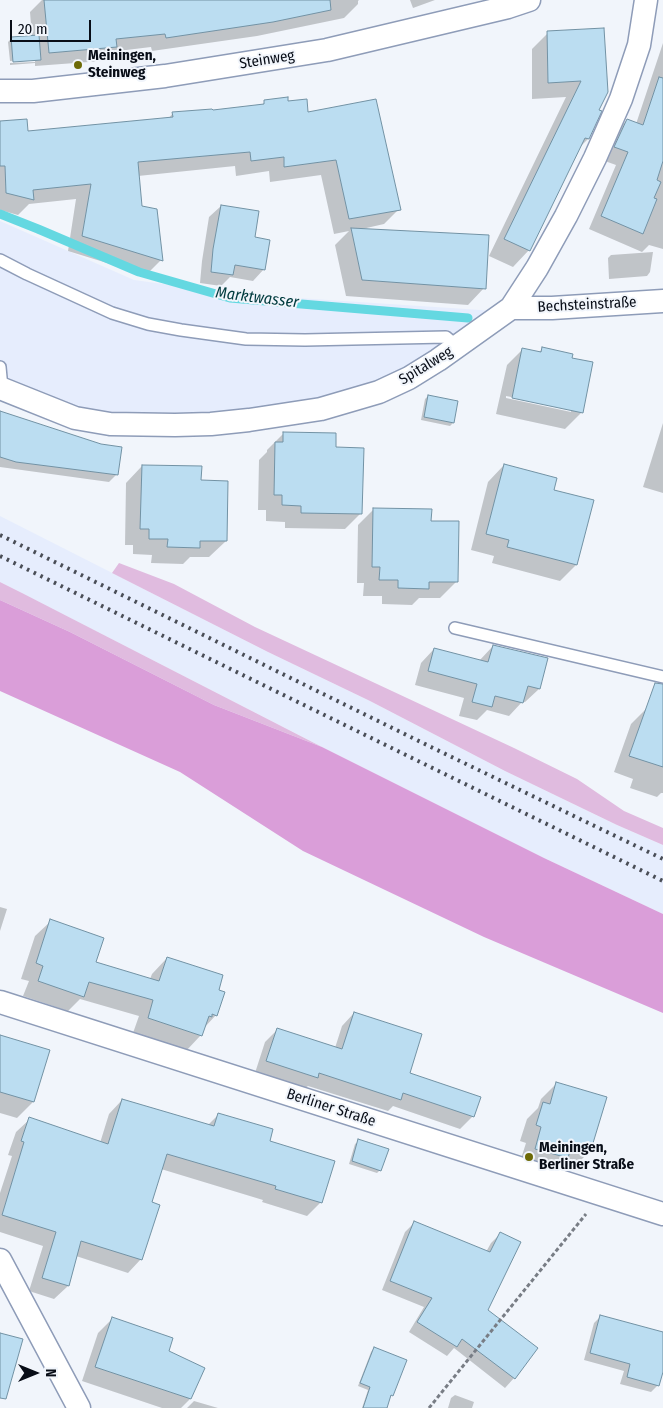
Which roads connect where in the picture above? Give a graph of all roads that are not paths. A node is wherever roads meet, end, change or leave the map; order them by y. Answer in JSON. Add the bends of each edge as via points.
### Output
{"nodes":[{"id":1,"x":529,"y":0,"type":"edge"},
{"id":2,"x":646,"y":0,"type":"edge"},
{"id":3,"x":0,"y":91,"type":"edge"},
{"id":4,"x":0,"y":260,"type":"edge"},
{"id":5,"x":663,"y":301,"type":"edge"},
{"id":6,"x":511,"y":308,"type":"junction"},
{"id":7,"x":458,"y":347,"type":"junction"},
{"id":8,"x":1,"y":381,"type":"edge"},
{"id":9,"x":455,"y":628,"type":"dead end"},
{"id":10,"x":663,"y":677,"type":"edge"},
{"id":11,"x":0,"y":1002,"type":"edge"},
{"id":12,"x":663,"y":1214,"type":"edge"},
{"id":13,"x":0,"y":1260,"type":"edge"},
{"id":14,"x":79,"y":1408,"type":"edge"}],
"edges":[{"from":1,"to":3,"type":"street","name":"Steinweg","via":[[327,50],[165,76],[33,91]]},
{"from":2,"to":6,"type":"street","name":"Spitalweg","via":[[639,46],[599,150],[566,216]]},
{"from":4,"to":7,"type":"lane","via":[[112,313],[148,324],[246,339],[446,337]]},
{"from":5,"to":6,"type":"street","name":"Bechsteinstraße"},
{"from":6,"to":7,"type":"street","name":"Spitalweg"},
{"from":7,"to":8,"type":"street","name":"Spitalweg","via":[[409,378],[348,402],[286,415],[212,424],[110,424],[76,418]]},
{"from":9,"to":10,"type":"lane"},
{"from":11,"to":12,"type":"street","name":"Berliner Straße"},
{"from":13,"to":14,"type":"street"}]}
